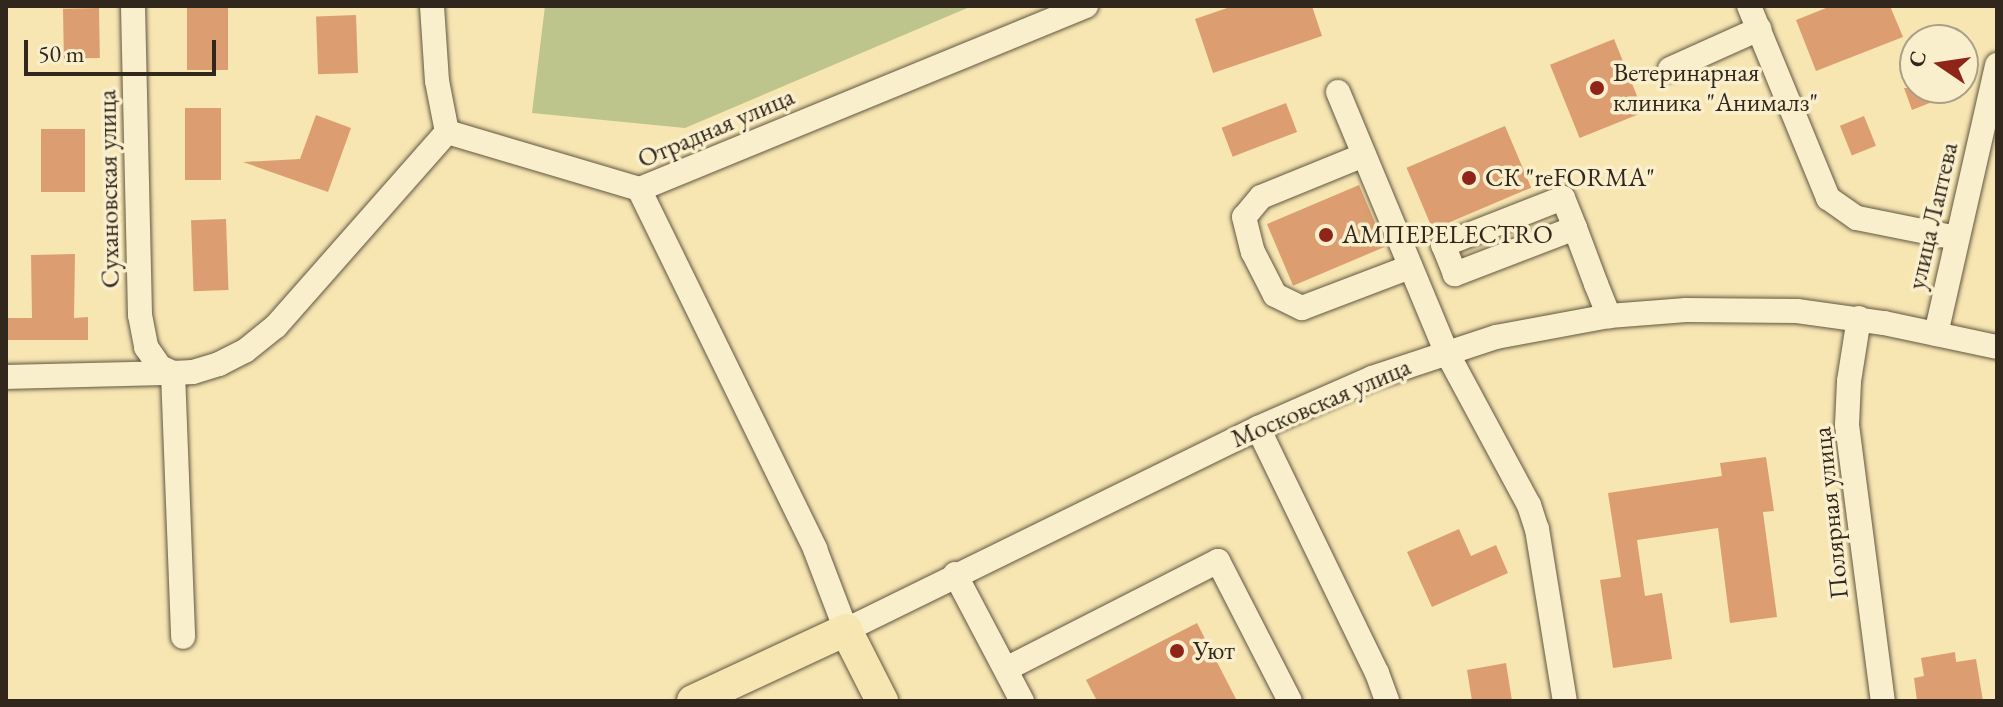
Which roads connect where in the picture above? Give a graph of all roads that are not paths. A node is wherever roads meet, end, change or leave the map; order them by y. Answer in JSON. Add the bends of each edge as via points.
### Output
{"nodes":[{"id":1,"x":133,"y":6,"type":"edge"},
{"id":2,"x":432,"y":6,"type":"edge"},
{"id":3,"x":1086,"y":6,"type":"edge"},
{"id":4,"x":1749,"y":6,"type":"edge"},
{"id":5,"x":1759,"y":29,"type":"junction"},
{"id":6,"x":1997,"y":65,"type":"edge"},
{"id":7,"x":1670,"y":69,"type":"dead end"},
{"id":8,"x":1338,"y":92,"type":"dead end"},
{"id":9,"x":447,"y":132,"type":"junction"},
{"id":10,"x":1364,"y":155,"type":"junction"},
{"id":11,"x":639,"y":189,"type":"junction"},
{"id":12,"x":1575,"y":228,"type":"junction"},
{"id":13,"x":1956,"y":238,"type":"junction"},
{"id":14,"x":1410,"y":267,"type":"junction"},
{"id":15,"x":1609,"y":316,"type":"junction"},
{"id":16,"x":1859,"y":318,"type":"junction"},
{"id":17,"x":1936,"y":334,"type":"junction"},
{"id":18,"x":1997,"y":347,"type":"edge"},
{"id":19,"x":1446,"y":351,"type":"junction"},
{"id":20,"x":167,"y":370,"type":"junction"},
{"id":21,"x":6,"y":377,"type":"edge"},
{"id":22,"x":1258,"y":428,"type":"junction"},
{"id":23,"x":955,"y":574,"type":"junction"},
{"id":24,"x":846,"y":630,"type":"junction"},
{"id":25,"x":183,"y":637,"type":"dead end"},
{"id":26,"x":1006,"y":669,"type":"junction"},
{"id":27,"x":693,"y":701,"type":"edge"},
{"id":28,"x":882,"y":701,"type":"edge"},
{"id":29,"x":1022,"y":701,"type":"edge"},
{"id":30,"x":1290,"y":701,"type":"edge"},
{"id":31,"x":1387,"y":701,"type":"edge"},
{"id":32,"x":1565,"y":701,"type":"edge"},
{"id":33,"x":1883,"y":701,"type":"edge"}],
"edges":[{"from":1,"to":20,"type":"street","name":"Сухановская улица","via":[[140,315],[146,347]]},
{"from":2,"to":9,"type":"street"},
{"from":3,"to":11,"type":"street","name":"Отрадная улица"},
{"from":4,"to":5,"type":"street"},
{"from":5,"to":7,"type":"street"},
{"from":5,"to":13,"type":"street","via":[[1828,198],[1857,218]]},
{"from":6,"to":13,"type":"street","name":"улица Лаптева"},
{"from":8,"to":10,"type":"street"},
{"from":9,"to":11,"type":"street"},
{"from":9,"to":20,"type":"street","via":[[276,326],[219,364],[193,372]]},
{"from":10,"to":14,"type":"street"},
{"from":10,"to":14,"type":"street","via":[[1261,197],[1244,217],[1253,252],[1275,295],[1302,308]]},
{"from":11,"to":24,"type":"street","name":"Отрадная улица","via":[[815,549]]},
{"from":12,"to":12,"type":"street","via":[[1455,274],[1443,245],[1563,198]]},
{"from":12,"to":15,"type":"street"},
{"from":13,"to":17,"type":"street","name":"улица Лаптева"},
{"from":14,"to":19,"type":"street"},
{"from":15,"to":16,"type":"street","name":"Московская улица","via":[[1763,310]]},
{"from":15,"to":19,"type":"street","name":"Московская улица"},
{"from":16,"to":17,"type":"street","name":"Московская улица"},
{"from":16,"to":33,"type":"street","name":"Полярная улица","via":[[1849,381],[1848,439]]},
{"from":17,"to":18,"type":"street","name":"Московская улица"},
{"from":19,"to":22,"type":"street","name":"Московская улица"},
{"from":19,"to":32,"type":"street","via":[[1529,505]]},
{"from":20,"to":21,"type":"street"},
{"from":20,"to":25,"type":"street"},
{"from":22,"to":23,"type":"street","name":"Московская улица"},
{"from":22,"to":31,"type":"street"},
{"from":23,"to":24,"type":"street","name":"Московская улица"},
{"from":23,"to":26,"type":"street"},
{"from":24,"to":27,"type":"main road","name":"Московская улица"},
{"from":24,"to":28,"type":"main road"},
{"from":26,"to":29,"type":"street"},
{"from":26,"to":30,"type":"street","via":[[1218,561]]}]}
